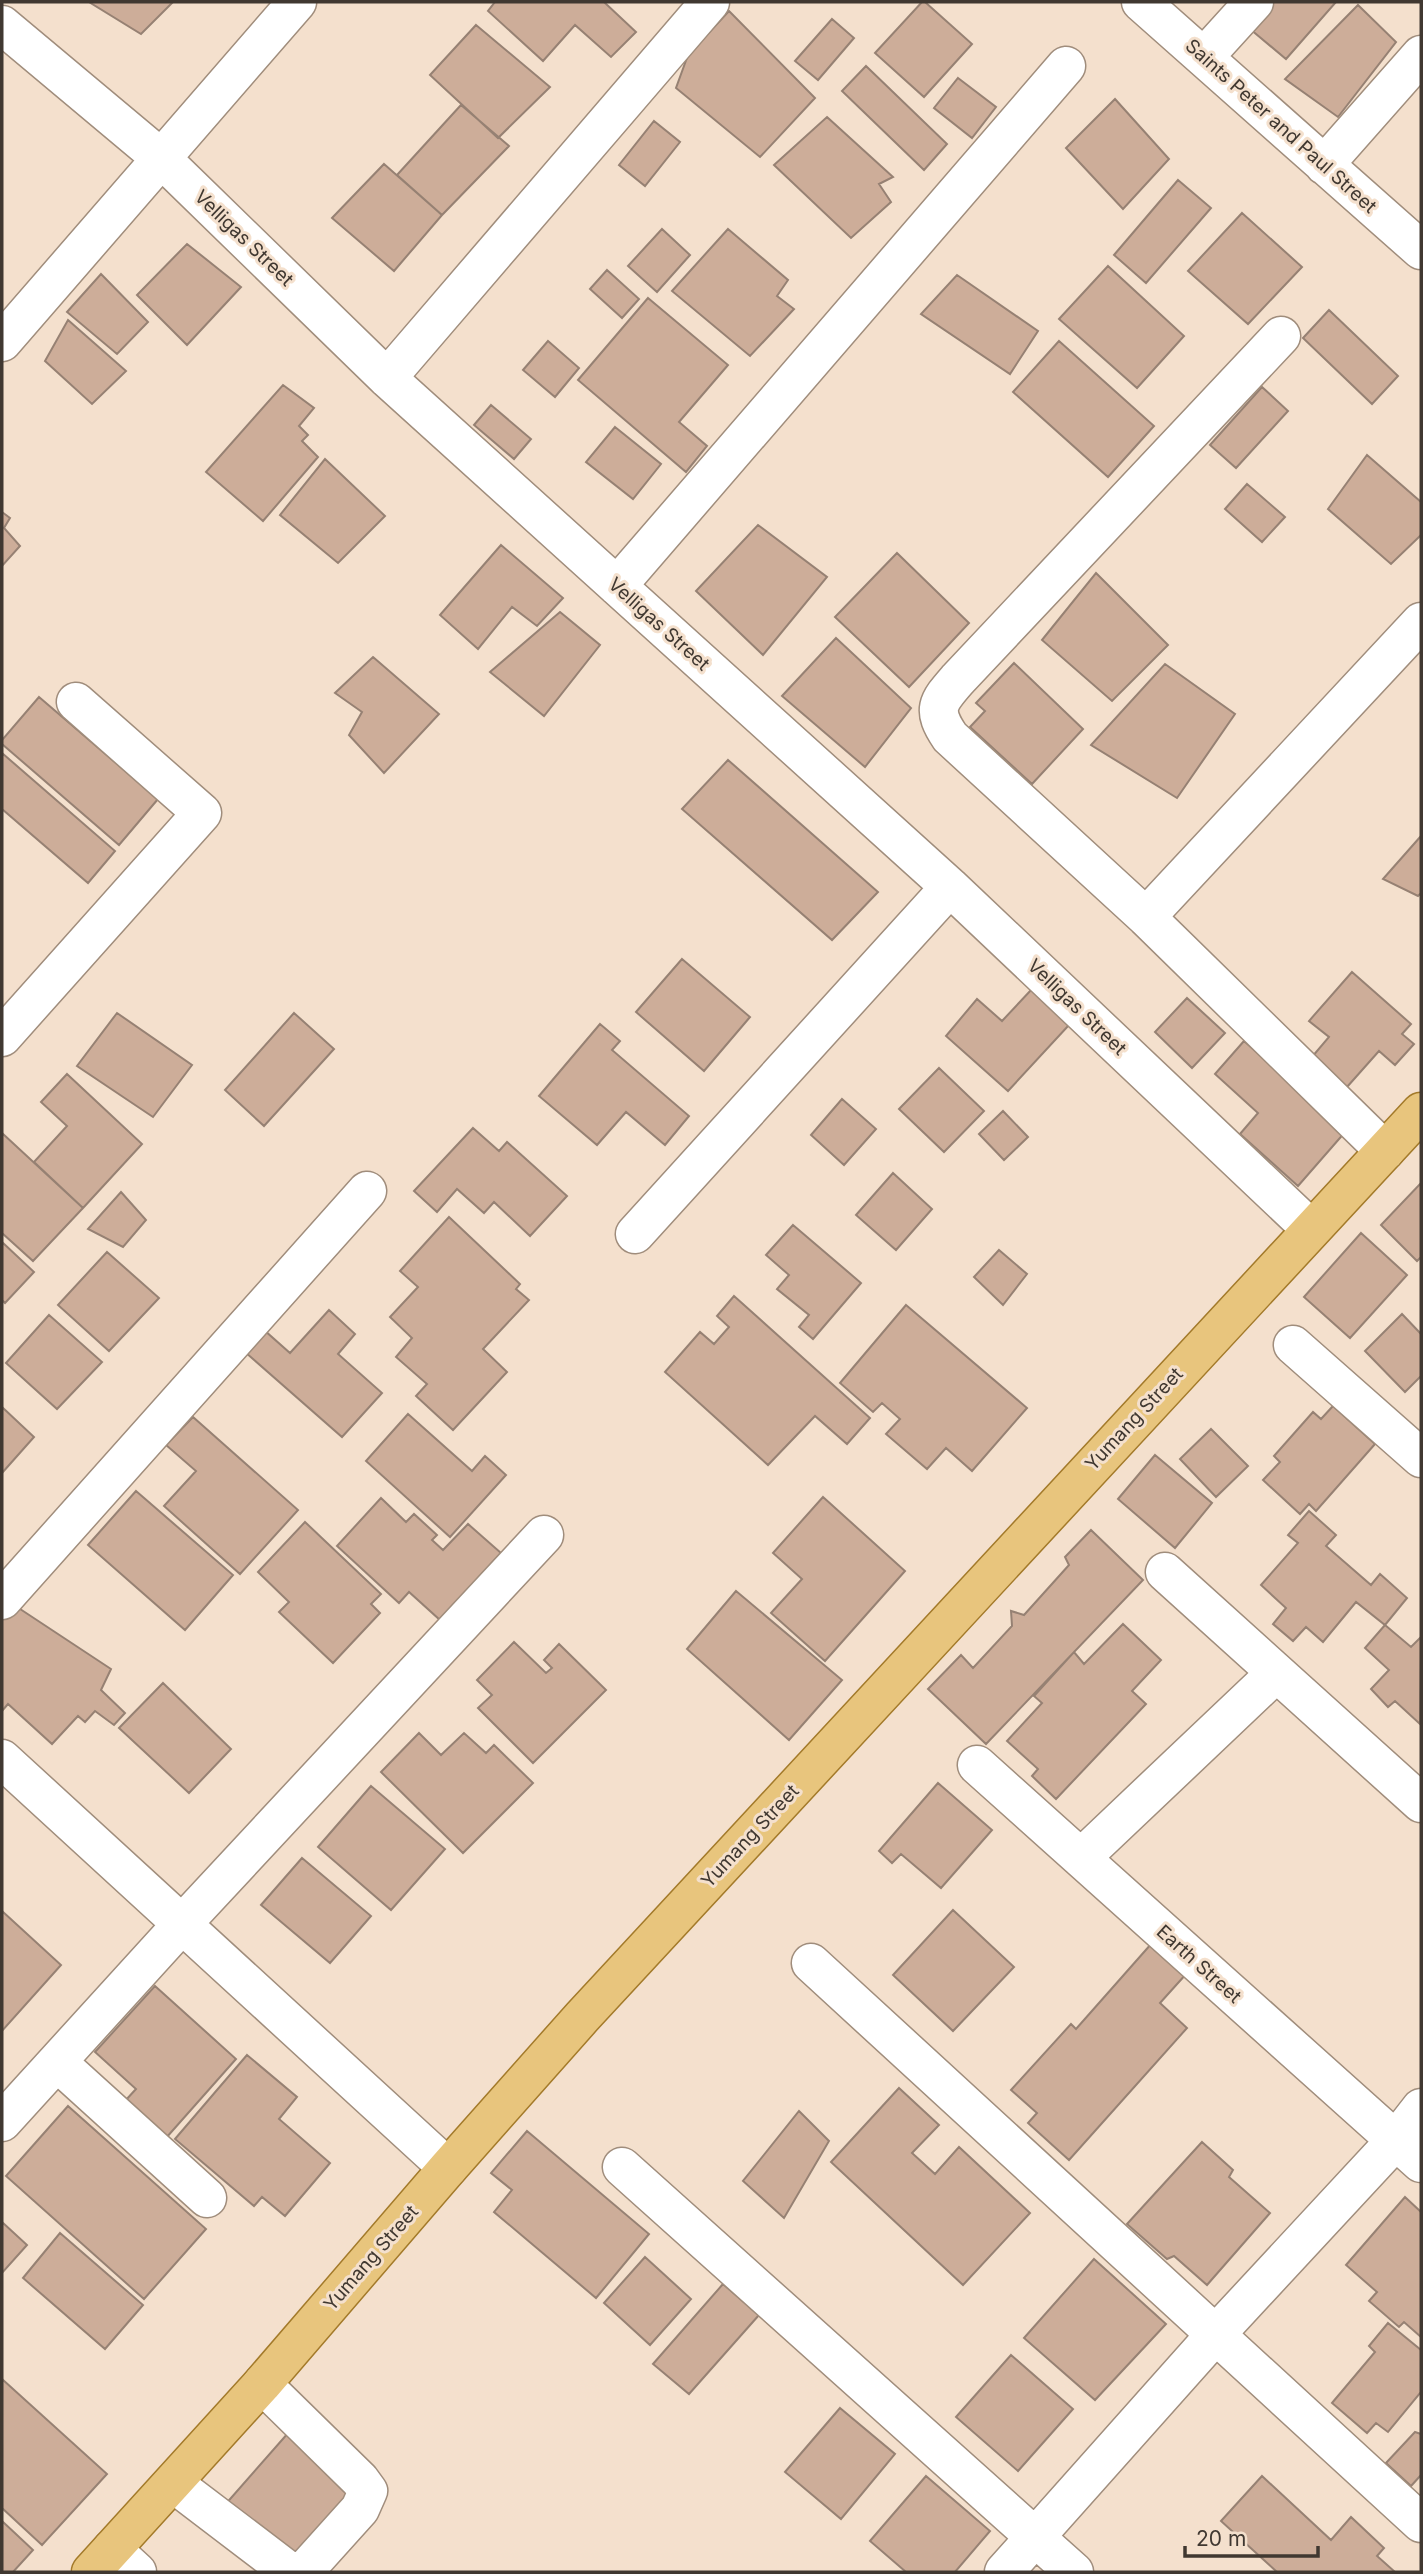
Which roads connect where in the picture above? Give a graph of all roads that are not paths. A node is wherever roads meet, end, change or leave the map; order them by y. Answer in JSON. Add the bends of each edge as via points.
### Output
{"nodes":[{"id":1,"x":297,"y":2,"type":"edge"},
{"id":2,"x":710,"y":2,"type":"edge"},
{"id":3,"x":1142,"y":2,"type":"edge"},
{"id":4,"x":1254,"y":2,"type":"edge"},
{"id":5,"x":2,"y":24,"type":"edge"},
{"id":6,"x":1421,"y":55,"type":"edge"},
{"id":7,"x":1204,"y":57,"type":"junction"},
{"id":8,"x":1066,"y":66,"type":"dead end"},
{"id":9,"x":162,"y":159,"type":"junction"},
{"id":10,"x":1324,"y":164,"type":"junction"},
{"id":11,"x":1421,"y":250,"type":"edge"},
{"id":12,"x":1281,"y":336,"type":"dead end"},
{"id":13,"x":2,"y":342,"type":"edge"},
{"id":14,"x":387,"y":378,"type":"junction"},
{"id":15,"x":617,"y":586,"type":"junction"},
{"id":16,"x":1421,"y":622,"type":"edge"},
{"id":17,"x":76,"y":702,"type":"dead end"},
{"id":18,"x":950,"y":887,"type":"junction"},
{"id":19,"x":1146,"y":917,"type":"junction"},
{"id":20,"x":2,"y":1037,"type":"edge"},
{"id":21,"x":1421,"y":1112,"type":"edge"},
{"id":22,"x":1385,"y":1151,"type":"junction"},
{"id":23,"x":366,"y":1191,"type":"dead end"},
{"id":24,"x":1311,"y":1229,"type":"junction"},
{"id":25,"x":635,"y":1234,"type":"dead end"},
{"id":26,"x":1293,"y":1345,"type":"dead end"},
{"id":27,"x":1421,"y":1458,"type":"edge"},
{"id":28,"x":544,"y":1535,"type":"dead end"},
{"id":29,"x":1165,"y":1572,"type":"dead end"},
{"id":30,"x":2,"y":1600,"type":"edge"},
{"id":31,"x":1276,"y":1674,"type":"junction"},
{"id":32,"x":2,"y":1759,"type":"edge"},
{"id":33,"x":977,"y":1765,"type":"dead end"},
{"id":34,"x":1421,"y":1803,"type":"edge"},
{"id":35,"x":1081,"y":1858,"type":"junction"},
{"id":36,"x":183,"y":1923,"type":"junction"},
{"id":37,"x":811,"y":1963,"type":"dead end"},
{"id":38,"x":57,"y":2062,"type":"junction"},
{"id":39,"x":1421,"y":2108,"type":"edge"},
{"id":40,"x":2,"y":2122,"type":"edge"},
{"id":41,"x":1408,"y":2152,"type":"edge"},
{"id":42,"x":622,"y":2167,"type":"dead end"},
{"id":43,"x":448,"y":2168,"type":"junction"},
{"id":44,"x":206,"y":2198,"type":"dead end"},
{"id":45,"x":1216,"y":2334,"type":"junction"},
{"id":46,"x":262,"y":2384,"type":"junction"},
{"id":47,"x":173,"y":2483,"type":"junction"},
{"id":48,"x":1421,"y":2523,"type":"edge"},
{"id":49,"x":1036,"y":2537,"type":"junction"},
{"id":50,"x":114,"y":2564,"type":"edge"},
{"id":51,"x":292,"y":2572,"type":"edge"},
{"id":52,"x":1004,"y":2572,"type":"edge"},
{"id":53,"x":1074,"y":2572,"type":"edge"}],
"edges":[{"from":1,"to":9,"type":"street"},
{"from":2,"to":14,"type":"street"},
{"from":3,"to":7,"type":"street","name":"Saints Peter and Paul Street"},
{"from":4,"to":7,"type":"street"},
{"from":5,"to":9,"type":"street","name":"Velligas Street"},
{"from":6,"to":10,"type":"street"},
{"from":7,"to":10,"type":"street","name":"Saints Peter and Paul Street"},
{"from":8,"to":15,"type":"street"},
{"from":9,"to":13,"type":"street"},
{"from":9,"to":14,"type":"street","name":"Velligas Street"},
{"from":10,"to":11,"type":"street","name":"Saints Peter and Paul Street"},
{"from":12,"to":19,"type":"street","via":[[958,678],[937,709],[950,737]]},
{"from":14,"to":15,"type":"street","name":"Velligas Street"},
{"from":15,"to":18,"type":"street","name":"Velligas Street"},
{"from":16,"to":19,"type":"street"},
{"from":17,"to":20,"type":"street","via":[[202,813]]},
{"from":18,"to":24,"type":"street","name":"Velligas Street"},
{"from":18,"to":25,"type":"street"},
{"from":19,"to":22,"type":"street"},
{"from":21,"to":22,"type":"main road","name":"Yumang Street"},
{"from":22,"to":24,"type":"main road","name":"Yumang Street"},
{"from":23,"to":30,"type":"street"},
{"from":24,"to":43,"type":"main road","name":"Yumang Street","via":[[582,2017]]},
{"from":26,"to":27,"type":"street"},
{"from":28,"to":36,"type":"street"},
{"from":29,"to":31,"type":"street"},
{"from":31,"to":34,"type":"street"},
{"from":31,"to":35,"type":"street"},
{"from":32,"to":36,"type":"street"},
{"from":33,"to":35,"type":"street","name":"Earth Street"},
{"from":35,"to":41,"type":"street","name":"Earth Street"},
{"from":36,"to":38,"type":"street"},
{"from":36,"to":43,"type":"street"},
{"from":37,"to":45,"type":"street"},
{"from":38,"to":40,"type":"street"},
{"from":38,"to":44,"type":"street"},
{"from":39,"to":41,"type":"street"},
{"from":41,"to":45,"type":"street"},
{"from":42,"to":49,"type":"street"},
{"from":43,"to":46,"type":"main road","name":"Yumang Street"},
{"from":45,"to":48,"type":"street"},
{"from":45,"to":49,"type":"street"},
{"from":46,"to":47,"type":"main road","name":"Yumang Street"},
{"from":46,"to":51,"type":"street","via":[[368,2491],[360,2509],[306,2569]]},
{"from":47,"to":50,"type":"main road","name":"Yumang Street"},
{"from":47,"to":51,"type":"street"},
{"from":49,"to":52,"type":"street"},
{"from":49,"to":53,"type":"street"}]}
